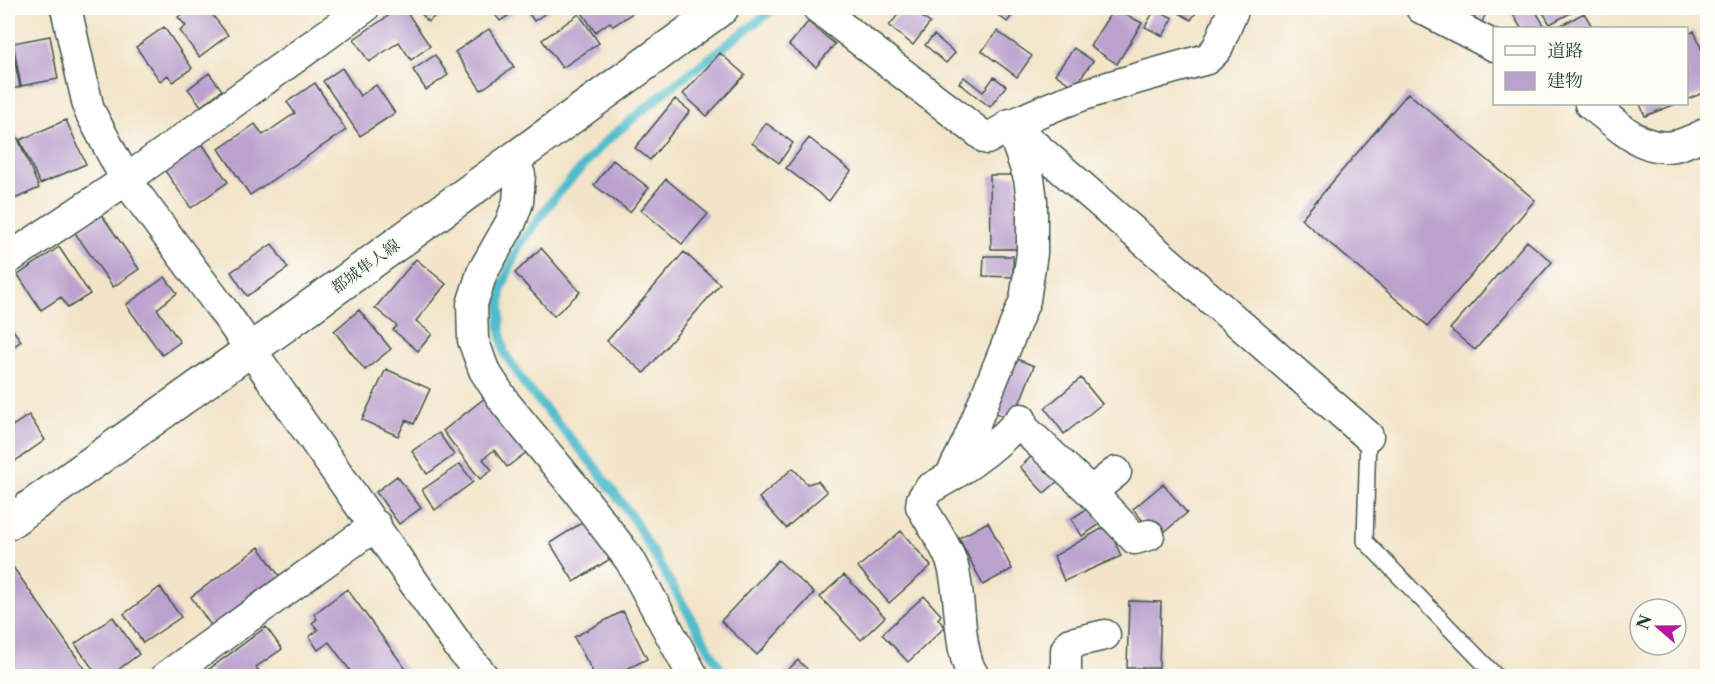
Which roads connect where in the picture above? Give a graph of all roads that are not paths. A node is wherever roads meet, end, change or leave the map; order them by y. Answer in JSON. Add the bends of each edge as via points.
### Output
{"nodes":[{"id":1,"x":66,"y":8,"type":"edge"},
{"id":2,"x":364,"y":8,"type":"edge"},
{"id":3,"x":722,"y":8,"type":"edge"},
{"id":4,"x":818,"y":8,"type":"edge"},
{"id":5,"x":1234,"y":8,"type":"edge"},
{"id":6,"x":1421,"y":8,"type":"edge"},
{"id":7,"x":1493,"y":45,"type":"edge"},
{"id":8,"x":1591,"y":105,"type":"edge"},
{"id":9,"x":1010,"y":124,"type":"junction"},
{"id":10,"x":1707,"y":132,"type":"edge"},
{"id":11,"x":513,"y":159,"type":"junction"},
{"id":12,"x":126,"y":180,"type":"junction"},
{"id":13,"x":8,"y":259,"type":"edge"},
{"id":14,"x":250,"y":349,"type":"junction"},
{"id":15,"x":1368,"y":436,"type":"joint"},
{"id":16,"x":1116,"y":472,"type":"dead end"},
{"id":17,"x":950,"y":477,"type":"junction"},
{"id":18,"x":1091,"y":492,"type":"junction"},
{"id":19,"x":8,"y":523,"type":"edge"},
{"id":20,"x":376,"y":525,"type":"junction"},
{"id":21,"x":1149,"y":535,"type":"dead end"},
{"id":22,"x":1105,"y":635,"type":"dead end"},
{"id":23,"x":167,"y":676,"type":"edge"},
{"id":24,"x":483,"y":676,"type":"edge"},
{"id":25,"x":693,"y":676,"type":"edge"},
{"id":26,"x":974,"y":676,"type":"edge"},
{"id":27,"x":1066,"y":676,"type":"edge"},
{"id":28,"x":1496,"y":676,"type":"edge"}],
"edges":[{"from":1,"to":12,"type":"street","via":[[89,110]]},
{"from":2,"to":12,"type":"street"},
{"from":3,"to":11,"type":"main road","name":"都城隼人線"},
{"from":4,"to":9,"type":"street","via":[[987,139]]},
{"from":5,"to":9,"type":"street","via":[[1217,49],[1207,59],[1067,100]]},
{"from":6,"to":7,"type":"street"},
{"from":8,"to":10,"type":"street","via":[[1629,134],[1656,147],[1681,145]]},
{"from":9,"to":15,"type":"street"},
{"from":9,"to":17,"type":"street","via":[[1029,178],[1032,200],[1028,285]]},
{"from":11,"to":14,"type":"main road","name":"都城隼人線"},
{"from":11,"to":25,"type":"street","via":[[520,176],[518,202],[472,304],[473,340],[484,370],[506,404],[630,560]]},
{"from":12,"to":13,"type":"street"},
{"from":12,"to":14,"type":"street"},
{"from":14,"to":19,"type":"main road","name":"都城隼人線"},
{"from":14,"to":20,"type":"street"},
{"from":15,"to":28,"type":"lane","via":[[1365,541]]},
{"from":16,"to":18,"type":"street"},
{"from":17,"to":18,"type":"street","via":[[973,463],[1020,421]]},
{"from":17,"to":26,"type":"street","via":[[929,489],[921,506],[952,563],[965,657]]},
{"from":18,"to":21,"type":"street","via":[[1135,539]]},
{"from":20,"to":23,"type":"street"},
{"from":20,"to":24,"type":"street"},
{"from":22,"to":27,"type":"street","via":[[1070,643],[1066,650]]}]}
